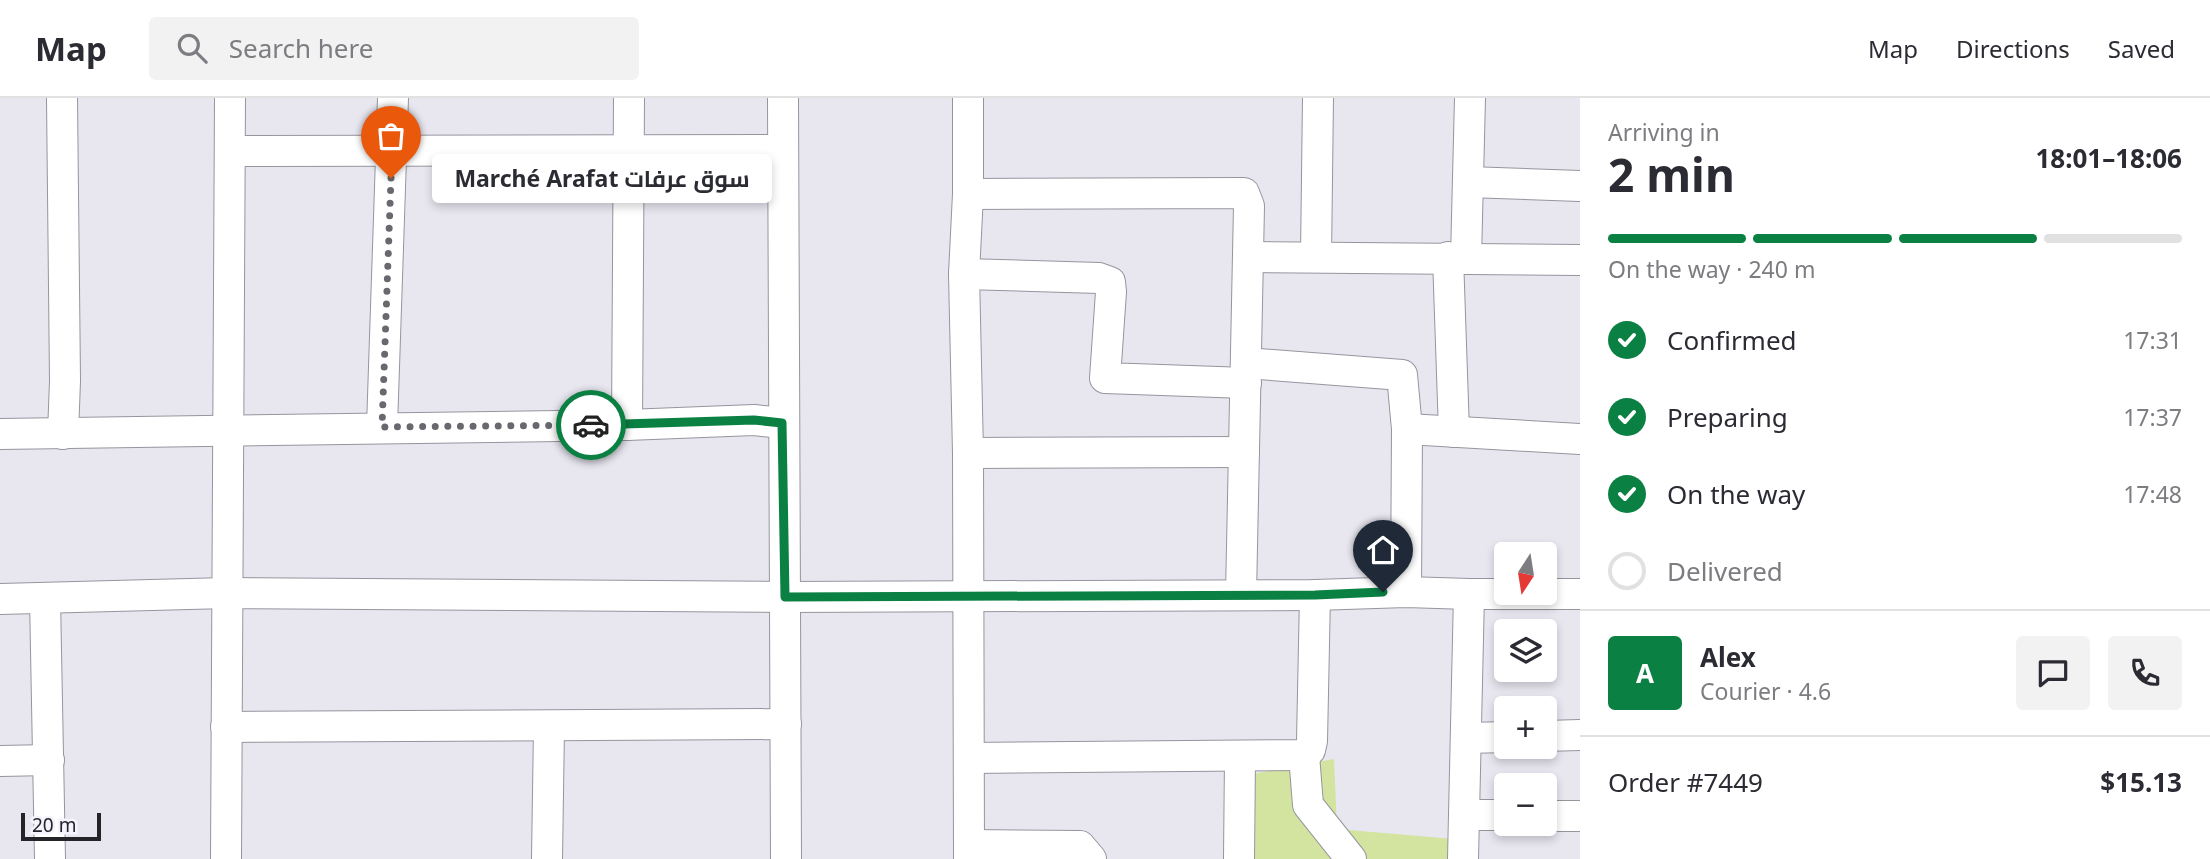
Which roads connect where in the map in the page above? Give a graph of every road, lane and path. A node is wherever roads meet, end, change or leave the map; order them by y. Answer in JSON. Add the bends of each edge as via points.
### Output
{"nodes":[{"id":1,"x":62,"y":98,"type":"edge"},
{"id":2,"x":230,"y":98,"type":"edge"},
{"id":3,"x":393,"y":98,"type":"edge"},
{"id":4,"x":629,"y":98,"type":"edge"},
{"id":5,"x":783,"y":98,"type":"edge"},
{"id":6,"x":968,"y":98,"type":"edge"},
{"id":7,"x":1318,"y":98,"type":"edge"},
{"id":8,"x":1470,"y":98,"type":"edge"},
{"id":9,"x":628,"y":150,"type":"junction"},
{"id":10,"x":783,"y":150,"type":"junction"},
{"id":11,"x":231,"y":151,"type":"junction"},
{"id":12,"x":392,"y":151,"type":"junction"},
{"id":13,"x":1468,"y":182,"type":"junction"},
{"id":14,"x":1580,"y":186,"type":"edge"},
{"id":15,"x":968,"y":194,"type":"junction"},
{"id":16,"x":1248,"y":257,"type":"junction"},
{"id":17,"x":1316,"y":257,"type":"junction"},
{"id":18,"x":1457,"y":258,"type":"junction"},
{"id":19,"x":1580,"y":260,"type":"edge"},
{"id":20,"x":964,"y":274,"type":"junction"},
{"id":21,"x":1246,"y":373,"type":"junction"},
{"id":22,"x":1402,"y":375,"type":"junction"},
{"id":23,"x":1452,"y":377,"type":"junction"},
{"id":24,"x":782,"y":423,"type":"junction"},
{"id":25,"x":628,"y":425,"type":"junction"},
{"id":26,"x":382,"y":427,"type":"junction"},
{"id":27,"x":229,"y":429,"type":"junction"},
{"id":28,"x":1407,"y":429,"type":"junction"},
{"id":29,"x":1454,"y":432,"type":"junction"},
{"id":30,"x":0,"y":434,"type":"edge"},
{"id":31,"x":63,"y":434,"type":"junction"},
{"id":32,"x":1580,"y":439,"type":"edge"},
{"id":33,"x":1244,"y":452,"type":"junction"},
{"id":34,"x":968,"y":453,"type":"junction"},
{"id":35,"x":1406,"y":592,"type":"junction"},
{"id":36,"x":227,"y":593,"type":"junction"},
{"id":37,"x":1469,"y":594,"type":"junction"},
{"id":38,"x":1580,"y":594,"type":"edge"},
{"id":39,"x":1241,"y":595,"type":"junction"},
{"id":40,"x":1315,"y":595,"type":"junction"},
{"id":41,"x":967,"y":596,"type":"junction"},
{"id":42,"x":45,"y":597,"type":"junction"},
{"id":43,"x":785,"y":597,"type":"junction"},
{"id":44,"x":0,"y":599,"type":"edge"},
{"id":45,"x":786,"y":724,"type":"junction"},
{"id":46,"x":226,"y":727,"type":"junction"},
{"id":47,"x":549,"y":727,"type":"junction"},
{"id":48,"x":1580,"y":735,"type":"edge"},
{"id":49,"x":1557,"y":736,"type":"edge"},
{"id":50,"x":1466,"y":737,"type":"junction"},
{"id":51,"x":1494,"y":737,"type":"edge"},
{"id":52,"x":1304,"y":755,"type":"junction"},
{"id":53,"x":969,"y":758,"type":"junction"},
{"id":54,"x":1240,"y":758,"type":"junction"},
{"id":55,"x":49,"y":760,"type":"junction"},
{"id":56,"x":0,"y":761,"type":"edge"},
{"id":57,"x":1464,"y":815,"type":"junction"},
{"id":58,"x":1494,"y":815,"type":"edge"},
{"id":59,"x":1557,"y":816,"type":"edge"},
{"id":60,"x":1580,"y":816,"type":"edge"},
{"id":61,"x":969,"y":852,"type":"edge"},
{"id":62,"x":50,"y":859,"type":"edge"},
{"id":63,"x":226,"y":859,"type":"edge"},
{"id":64,"x":547,"y":859,"type":"edge"},
{"id":65,"x":786,"y":859,"type":"edge"},
{"id":66,"x":1091,"y":859,"type":"edge"},
{"id":67,"x":1239,"y":859,"type":"edge"},
{"id":68,"x":1350,"y":859,"type":"edge"},
{"id":69,"x":1463,"y":859,"type":"edge"}],
"edges":[{"from":1,"to":31,"type":"street"},
{"from":2,"to":11,"type":"street"},
{"from":3,"to":12,"type":"street"},
{"from":4,"to":9,"type":"street"},
{"from":5,"to":10,"type":"street"},
{"from":6,"to":15,"type":"street"},
{"from":7,"to":17,"type":"street"},
{"from":8,"to":13,"type":"street"},
{"from":9,"to":10,"type":"street"},
{"from":9,"to":12,"type":"street"},
{"from":9,"to":25,"type":"street"},
{"from":10,"to":24,"type":"street"},
{"from":11,"to":12,"type":"street"},
{"from":11,"to":27,"type":"street"},
{"from":12,"to":26,"type":"street"},
{"from":13,"to":14,"type":"street"},
{"from":13,"to":18,"type":"street"},
{"from":15,"to":16,"type":"street","via":[[1244,193],[1249,206]]},
{"from":15,"to":20,"type":"street"},
{"from":16,"to":17,"type":"street"},
{"from":16,"to":21,"type":"street"},
{"from":17,"to":18,"type":"street"},
{"from":18,"to":19,"type":"street"},
{"from":18,"to":23,"type":"street"},
{"from":20,"to":21,"type":"street","via":[[1110,282],[1105,378]]},
{"from":20,"to":34,"type":"street"},
{"from":21,"to":22,"type":"street"},
{"from":21,"to":33,"type":"street"},
{"from":22,"to":23,"type":"street"},
{"from":22,"to":28,"type":"street"},
{"from":23,"to":29,"type":"street"},
{"from":24,"to":25,"type":"street"},
{"from":24,"to":43,"type":"street"},
{"from":25,"to":26,"type":"street"},
{"from":26,"to":27,"type":"street"},
{"from":27,"to":31,"type":"street"},
{"from":27,"to":36,"type":"street"},
{"from":28,"to":29,"type":"street"},
{"from":28,"to":35,"type":"street"},
{"from":29,"to":32,"type":"street"},
{"from":30,"to":31,"type":"street"},
{"from":33,"to":34,"type":"street"},
{"from":33,"to":39,"type":"street"},
{"from":34,"to":41,"type":"street"},
{"from":35,"to":37,"type":"street"},
{"from":35,"to":40,"type":"street"},
{"from":36,"to":42,"type":"street"},
{"from":36,"to":43,"type":"street"},
{"from":36,"to":46,"type":"street"},
{"from":37,"to":38,"type":"street"},
{"from":37,"to":50,"type":"street"},
{"from":39,"to":40,"type":"street"},
{"from":39,"to":41,"type":"street"},
{"from":40,"to":52,"type":"street","via":[[1312,741]]},
{"from":41,"to":43,"type":"street"},
{"from":41,"to":53,"type":"street"},
{"from":42,"to":44,"type":"street"},
{"from":42,"to":55,"type":"street"},
{"from":43,"to":45,"type":"street"},
{"from":45,"to":47,"type":"street"},
{"from":45,"to":65,"type":"street"},
{"from":46,"to":47,"type":"street"},
{"from":46,"to":63,"type":"street"},
{"from":47,"to":64,"type":"street"},
{"from":48,"to":49,"type":"street"},
{"from":50,"to":51,"type":"street"},
{"from":50,"to":57,"type":"street"},
{"from":52,"to":54,"type":"street"},
{"from":52,"to":68,"type":"street","via":[[1308,804]]},
{"from":53,"to":54,"type":"street"},
{"from":53,"to":61,"type":"street"},
{"from":54,"to":67,"type":"street"},
{"from":55,"to":56,"type":"street"},
{"from":55,"to":62,"type":"street"},
{"from":57,"to":58,"type":"street"},
{"from":57,"to":69,"type":"street"},
{"from":59,"to":60,"type":"street"},
{"from":61,"to":66,"type":"street","via":[[1080,846]]}]}
